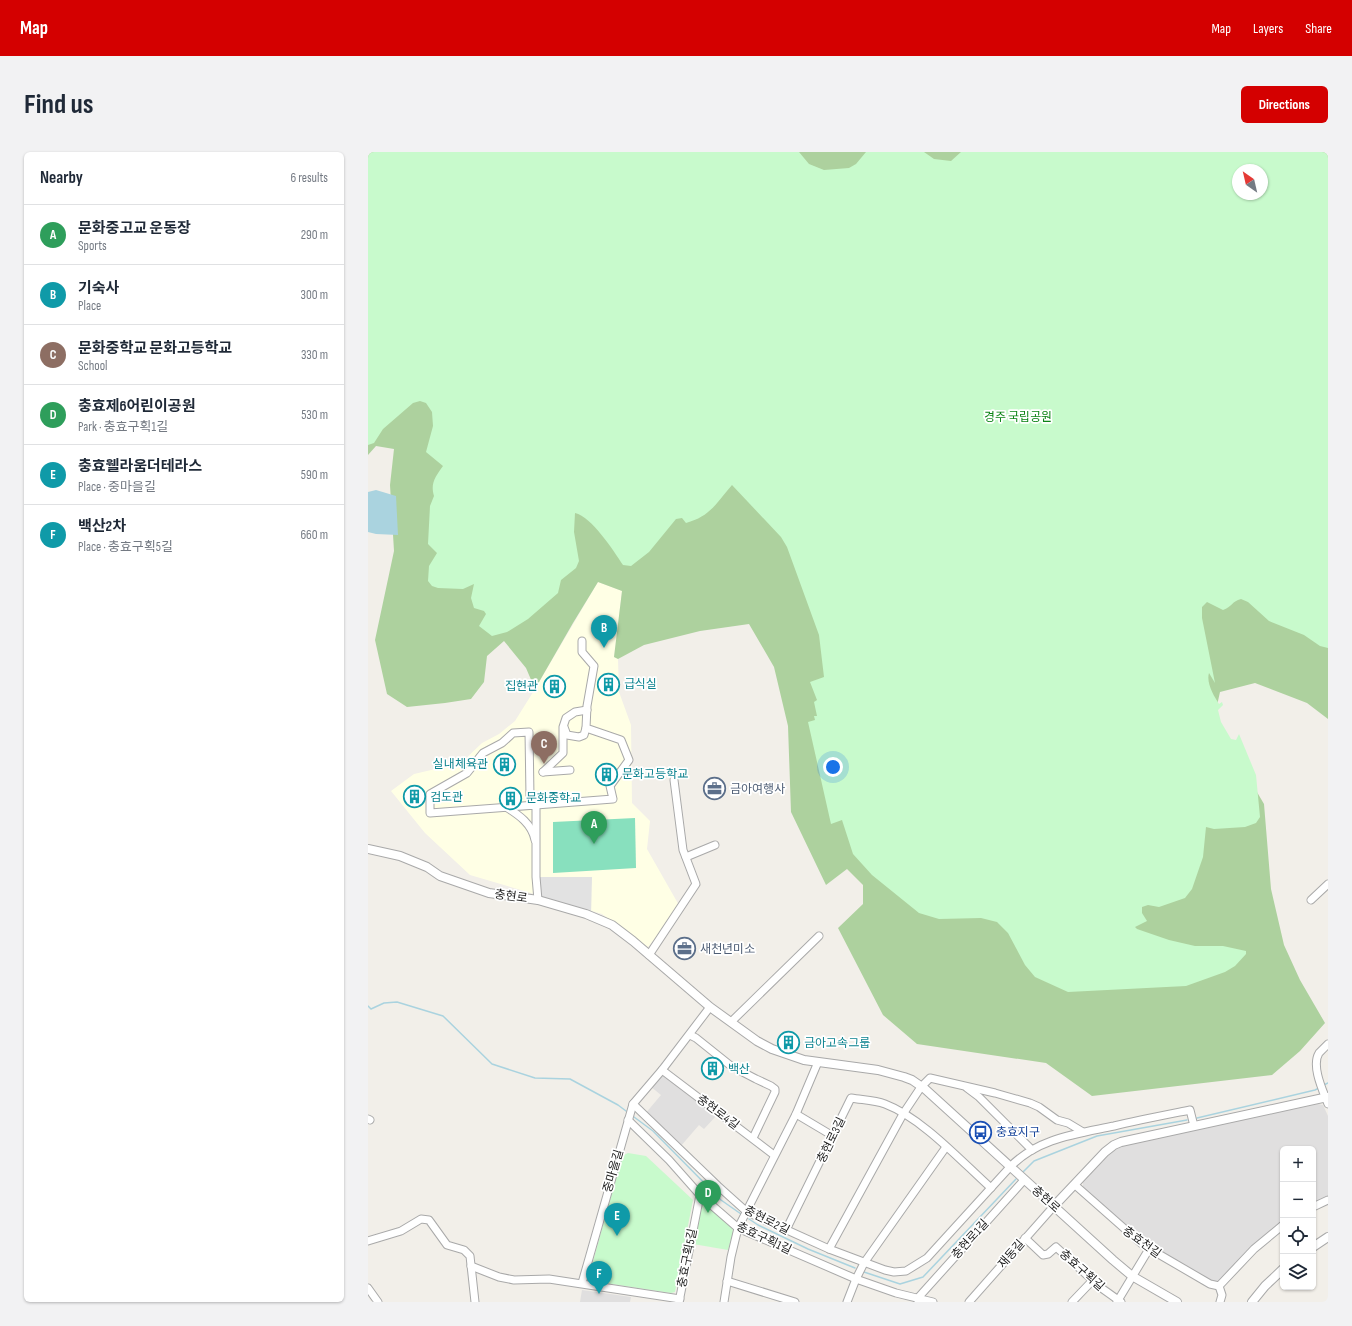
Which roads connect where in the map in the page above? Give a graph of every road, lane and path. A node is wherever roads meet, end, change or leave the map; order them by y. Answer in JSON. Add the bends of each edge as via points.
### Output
{"nodes":[{"id":1,"x":582,"y":641,"type":"dead end"},
{"id":2,"x":587,"y":710,"type":"junction"},
{"id":3,"x":564,"y":727,"type":"junction"},
{"id":4,"x":586,"y":728,"type":"junction"},
{"id":5,"x":570,"y":770,"type":"dead end"},
{"id":6,"x":674,"y":780,"type":"dead end"},
{"id":7,"x":536,"y":805,"type":"junction"},
{"id":8,"x":506,"y":807,"type":"junction"},
{"id":9,"x":715,"y":845,"type":"dead end"},
{"id":10,"x":368,"y":849,"type":"edge"},
{"id":11,"x":537,"y":850,"type":"junction"},
{"id":12,"x":686,"y":857,"type":"junction"},
{"id":13,"x":1328,"y":884,"type":"edge"},
{"id":14,"x":538,"y":900,"type":"junction"},
{"id":15,"x":1311,"y":900,"type":"dead end"},
{"id":16,"x":819,"y":936,"type":"dead end"},
{"id":17,"x":649,"y":955,"type":"junction"},
{"id":18,"x":710,"y":1007,"type":"junction"},
{"id":19,"x":731,"y":1022,"type":"junction"},
{"id":20,"x":690,"y":1034,"type":"junction"},
{"id":21,"x":1328,"y":1044,"type":"edge"},
{"id":22,"x":818,"y":1062,"type":"junction"},
{"id":23,"x":662,"y":1070,"type":"junction"},
{"id":24,"x":964,"y":1086,"type":"junction"},
{"id":25,"x":922,"y":1087,"type":"junction"},
{"id":26,"x":1327,"y":1100,"type":"edge"},
{"id":27,"x":633,"y":1104,"type":"junction"},
{"id":28,"x":796,"y":1114,"type":"junction"},
{"id":29,"x":903,"y":1114,"type":"junction"},
{"id":30,"x":628,"y":1120,"type":"junction"},
{"id":31,"x":1194,"y":1126,"type":"junction"},
{"id":32,"x":1083,"y":1132,"type":"junction"},
{"id":33,"x":833,"y":1136,"type":"junction"},
{"id":34,"x":753,"y":1138,"type":"junction"},
{"id":35,"x":946,"y":1148,"type":"junction"},
{"id":36,"x":1032,"y":1150,"type":"junction"},
{"id":37,"x":774,"y":1156,"type":"junction"},
{"id":38,"x":1010,"y":1167,"type":"junction"},
{"id":39,"x":1024,"y":1180,"type":"junction"},
{"id":40,"x":1074,"y":1185,"type":"junction"},
{"id":41,"x":991,"y":1188,"type":"junction"},
{"id":42,"x":700,"y":1195,"type":"junction"},
{"id":43,"x":1328,"y":1200,"type":"edge"},
{"id":44,"x":1054,"y":1206,"type":"junction"},
{"id":45,"x":1316,"y":1206,"type":"edge"},
{"id":46,"x":747,"y":1212,"type":"junction"},
{"id":47,"x":1280,"y":1227,"type":"edge"},
{"id":48,"x":738,"y":1228,"type":"junction"},
{"id":49,"x":786,"y":1230,"type":"junction"},
{"id":50,"x":1328,"y":1237,"type":"edge"},
{"id":51,"x":1025,"y":1238,"type":"junction"},
{"id":52,"x":368,"y":1240,"type":"edge"},
{"id":53,"x":1316,"y":1244,"type":"edge"},
{"id":54,"x":829,"y":1249,"type":"junction"},
{"id":55,"x":1149,"y":1249,"type":"junction"},
{"id":56,"x":864,"y":1263,"type":"junction"},
{"id":57,"x":471,"y":1266,"type":"junction"},
{"id":58,"x":1280,"y":1272,"type":"edge"},
{"id":59,"x":1132,"y":1276,"type":"junction"},
{"id":60,"x":856,"y":1279,"type":"junction"},
{"id":61,"x":1093,"y":1280,"type":"junction"},
{"id":62,"x":727,"y":1281,"type":"junction"},
{"id":63,"x":582,"y":1284,"type":"junction"},
{"id":64,"x":1219,"y":1286,"type":"junction"},
{"id":65,"x":368,"y":1288,"type":"edge"},
{"id":66,"x":917,"y":1299,"type":"junction"},
{"id":67,"x":680,"y":1300,"type":"edge"},
{"id":68,"x":1119,"y":1301,"type":"edge"},
{"id":69,"x":378,"y":1302,"type":"edge"},
{"id":70,"x":475,"y":1302,"type":"edge"},
{"id":71,"x":724,"y":1302,"type":"edge"},
{"id":72,"x":795,"y":1302,"type":"edge"},
{"id":73,"x":847,"y":1302,"type":"edge"},
{"id":74,"x":933,"y":1302,"type":"edge"},
{"id":75,"x":969,"y":1302,"type":"edge"},
{"id":76,"x":1072,"y":1302,"type":"edge"},
{"id":77,"x":1177,"y":1302,"type":"edge"},
{"id":78,"x":1220,"y":1302,"type":"edge"},
{"id":79,"x":1252,"y":1302,"type":"edge"}],
"edges":[{"from":1,"to":2,"type":"street","via":[[582,652],[594,666]]},
{"from":2,"to":3,"type":"street","via":[[575,712],[566,718]]},
{"from":2,"to":4,"type":"street"},
{"from":3,"to":4,"type":"street","via":[[567,735],[579,737],[584,735]]},
{"from":3,"to":5,"type":"street","via":[[563,753],[544,772]]},
{"from":4,"to":7,"type":"street","via":[[621,740],[629,760],[610,786],[613,799]]},
{"from":6,"to":12,"type":"street"},
{"from":7,"to":8,"type":"street"},
{"from":7,"to":8,"type":"street","via":[[530,796],[528,732],[513,733],[502,743],[483,753],[467,773],[430,794],[430,813]]},
{"from":7,"to":11,"type":"street"},
{"from":8,"to":11,"type":"street","via":[[522,818],[534,835]]},
{"from":9,"to":12,"type":"street"},
{"from":10,"to":14,"type":"street","name":"충현로","via":[[400,856],[427,867],[440,876],[489,893]]},
{"from":11,"to":14,"type":"street"},
{"from":12,"to":17,"type":"street","via":[[696,884]]},
{"from":13,"to":15,"type":"street"},
{"from":14,"to":17,"type":"street","name":"충현로","via":[[586,914],[612,926]]},
{"from":16,"to":19,"type":"street"},
{"from":17,"to":18,"type":"street","name":"충현로"},
{"from":18,"to":19,"type":"street","name":"충현로"},
{"from":18,"to":20,"type":"street","name":"중마을길"},
{"from":19,"to":22,"type":"street","name":"충현로","via":[[772,1049]]},
{"from":20,"to":23,"type":"street","name":"중마을길"},
{"from":20,"to":34,"type":"street","via":[[731,1066],[775,1089]]},
{"from":21,"to":26,"type":"street","via":[[1318,1054],[1316,1065]]},
{"from":22,"to":25,"type":"street","name":"충현로","via":[[892,1073],[912,1080]]},
{"from":22,"to":28,"type":"street"},
{"from":23,"to":27,"type":"street","name":"중마을길"},
{"from":23,"to":34,"type":"street","name":"충현로4길"},
{"from":24,"to":25,"type":"street","via":[[930,1078]]},
{"from":24,"to":32,"type":"street","via":[[1030,1103]]},
{"from":24,"to":36,"type":"street","via":[[979,1097]]},
{"from":25,"to":29,"type":"street"},
{"from":25,"to":38,"type":"street","name":"충현로"},
{"from":26,"to":31,"type":"street"},
{"from":27,"to":30,"type":"street","name":"중마을길"},
{"from":27,"to":46,"type":"street","name":"충현로2길"},
{"from":28,"to":33,"type":"street"},
{"from":28,"to":37,"type":"street"},
{"from":29,"to":33,"type":"street","name":"충현로3길","via":[[883,1103],[851,1098]]},
{"from":29,"to":35,"type":"street","name":"충현로3길","via":[[916,1121]]},
{"from":29,"to":54,"type":"street"},
{"from":30,"to":42,"type":"street","name":"충효구획1길"},
{"from":30,"to":63,"type":"street","name":"중마을길"},
{"from":31,"to":32,"type":"street","via":[[1190,1110]]},
{"from":31,"to":40,"type":"street","via":[[1114,1145]]},
{"from":32,"to":36,"type":"street","name":"충현로2길","via":[[1056,1139]]},
{"from":33,"to":49,"type":"street","name":"충현로3길"},
{"from":34,"to":37,"type":"street","name":"충현로4길"},
{"from":35,"to":41,"type":"street","name":"충현로3길"},
{"from":35,"to":56,"type":"street"},
{"from":36,"to":38,"type":"street","name":"충현로2길"},
{"from":37,"to":46,"type":"street"},
{"from":38,"to":39,"type":"street","name":"충현로"},
{"from":38,"to":41,"type":"street","name":"충현로2길"},
{"from":39,"to":44,"type":"street","name":"충현로"},
{"from":39,"to":66,"type":"street","name":"충현로1길"},
{"from":40,"to":44,"type":"street"},
{"from":40,"to":55,"type":"street","name":"충효천길"},
{"from":41,"to":56,"type":"street","name":"충현로2길","via":[[936,1250],[917,1265],[906,1271],[894,1272]]},
{"from":42,"to":48,"type":"street","name":"충효구획1길"},
{"from":42,"to":67,"type":"street","name":"충효구획5길"},
{"from":43,"to":45,"type":"street"},
{"from":44,"to":51,"type":"street","name":"재동길"},
{"from":44,"to":59,"type":"street","name":"충현로"},
{"from":46,"to":48,"type":"street"},
{"from":46,"to":49,"type":"street","name":"충현로2길"},
{"from":47,"to":64,"type":"street","via":[[1254,1249]]},
{"from":48,"to":60,"type":"street","name":"충효구획1길"},
{"from":48,"to":62,"type":"street"},
{"from":49,"to":54,"type":"street","name":"충현로2길"},
{"from":50,"to":53,"type":"street"},
{"from":51,"to":61,"type":"street","name":"충효구획길","via":[[1043,1255],[1056,1247]]},
{"from":51,"to":75,"type":"street","name":"재동길"},
{"from":52,"to":57,"type":"street","via":[[401,1231],[421,1219],[429,1220],[447,1245],[468,1253]]},
{"from":54,"to":56,"type":"street","name":"충현로2길"},
{"from":55,"to":59,"type":"street"},
{"from":55,"to":64,"type":"street","name":"충효천길","via":[[1210,1284]]},
{"from":56,"to":60,"type":"street"},
{"from":57,"to":63,"type":"street","via":[[499,1278],[549,1279]]},
{"from":57,"to":70,"type":"street"},
{"from":58,"to":79,"type":"street"},
{"from":59,"to":68,"type":"street"},
{"from":59,"to":77,"type":"street","name":"충현로"},
{"from":60,"to":66,"type":"street","name":"충효구획1길"},
{"from":60,"to":73,"type":"street"},
{"from":61,"to":68,"type":"street","name":"충효구획길"},
{"from":61,"to":76,"type":"street"},
{"from":62,"to":71,"type":"street"},
{"from":62,"to":72,"type":"street"},
{"from":63,"to":67,"type":"street","name":"충효구획5길"},
{"from":64,"to":78,"type":"street","via":[[1222,1295]]},
{"from":65,"to":69,"type":"street"},
{"from":66,"to":74,"type":"street","name":"충효구획1길"}]}
